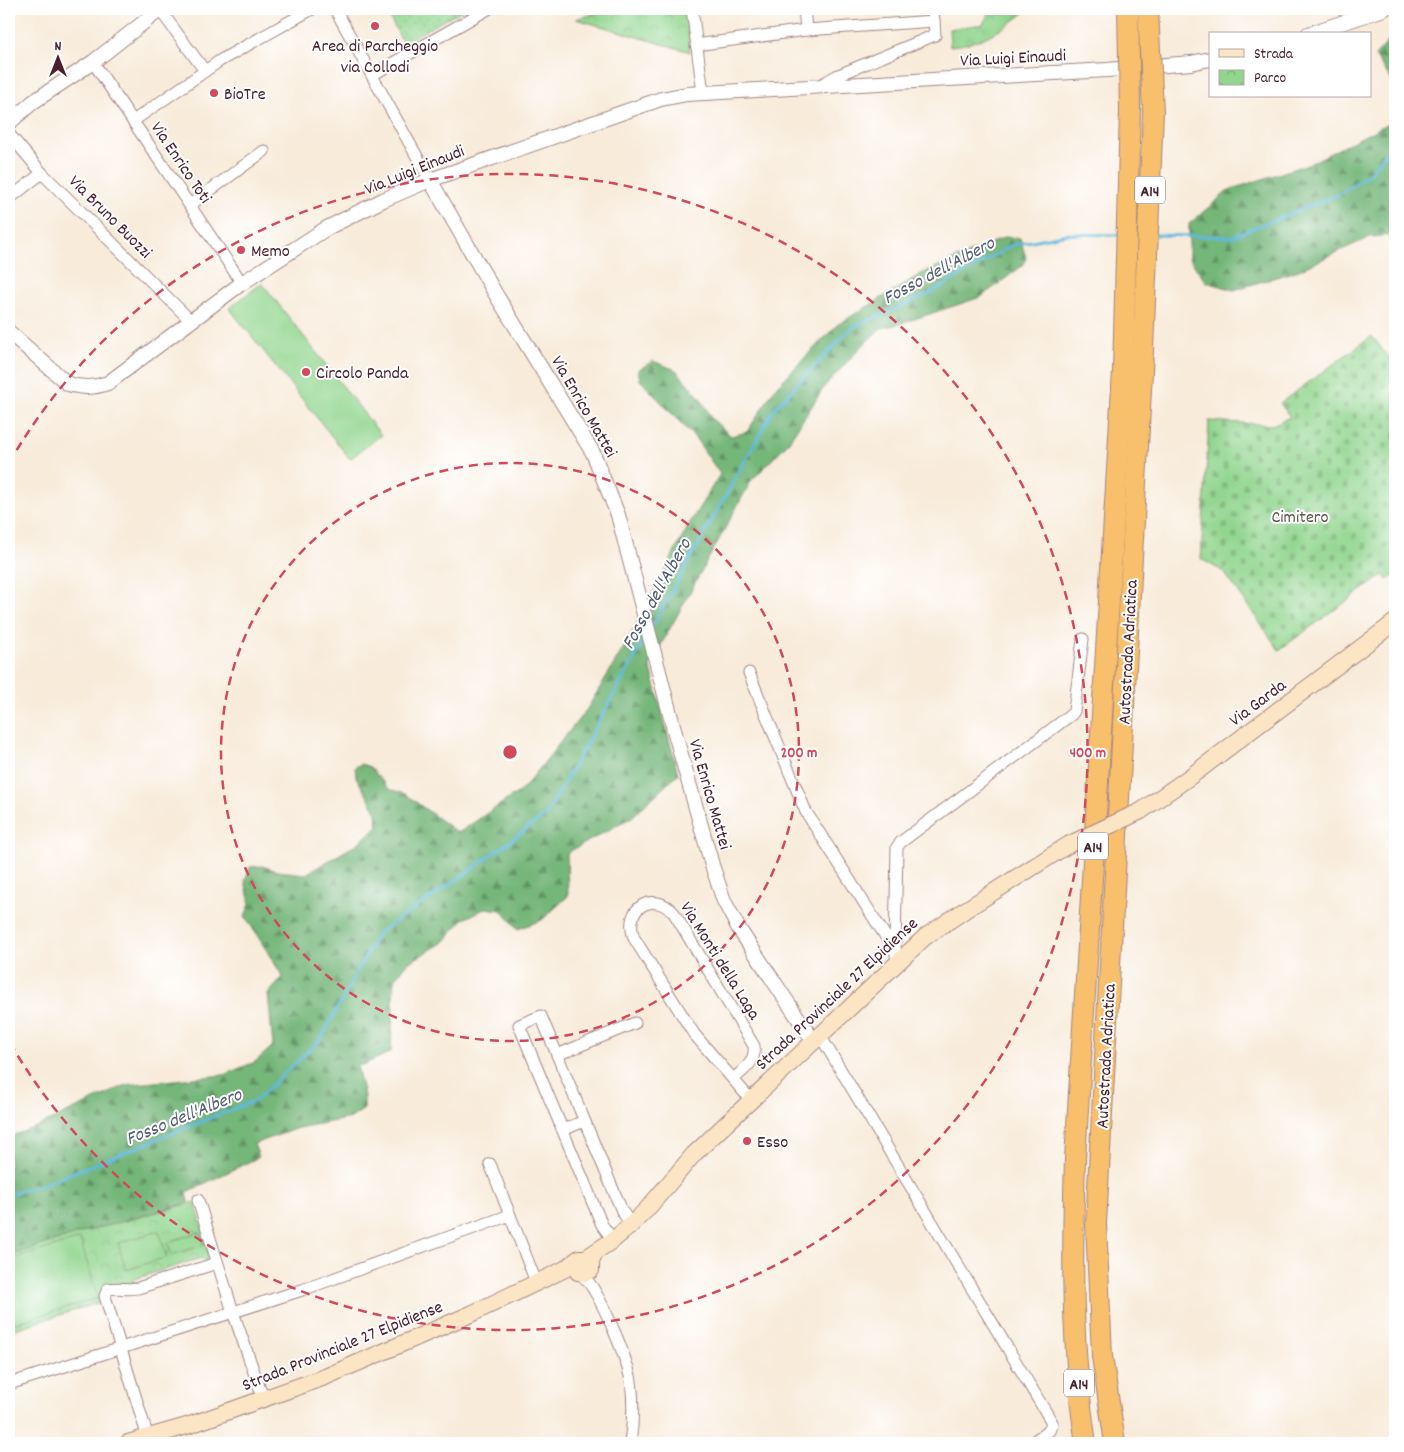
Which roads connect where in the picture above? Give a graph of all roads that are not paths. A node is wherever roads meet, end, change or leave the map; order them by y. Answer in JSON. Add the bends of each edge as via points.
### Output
{"nodes":[{"id":1,"x":161,"y":9,"type":"edge"},
{"id":2,"x":312,"y":9,"type":"edge"},
{"id":3,"x":335,"y":9,"type":"edge"},
{"id":4,"x":488,"y":9,"type":"edge"},
{"id":5,"x":692,"y":9,"type":"edge"},
{"id":6,"x":804,"y":9,"type":"edge"},
{"id":7,"x":933,"y":9,"type":"edge"},
{"id":8,"x":1128,"y":9,"type":"edge"},
{"id":9,"x":1148,"y":9,"type":"edge"},
{"id":10,"x":1384,"y":9,"type":"edge"},
{"id":11,"x":934,"y":21,"type":"junction"},
{"id":12,"x":806,"y":30,"type":"junction"},
{"id":13,"x":1314,"y":32,"type":"edge"},
{"id":14,"x":696,"y":45,"type":"junction"},
{"id":15,"x":1209,"y":58,"type":"edge"},
{"id":16,"x":93,"y":62,"type":"junction"},
{"id":17,"x":205,"y":71,"type":"junction"},
{"id":18,"x":372,"y":75,"type":"junction"},
{"id":19,"x":818,"y":86,"type":"junction"},
{"id":20,"x":703,"y":93,"type":"junction"},
{"id":21,"x":133,"y":122,"type":"junction"},
{"id":22,"x":9,"y":123,"type":"edge"},
{"id":23,"x":9,"y":134,"type":"edge"},
{"id":24,"x":264,"y":152,"type":"dead end"},
{"id":25,"x":42,"y":173,"type":"junction"},
{"id":26,"x":430,"y":180,"type":"junction"},
{"id":27,"x":9,"y":199,"type":"edge"},
{"id":28,"x":190,"y":205,"type":"junction"},
{"id":29,"x":242,"y":282,"type":"junction"},
{"id":30,"x":191,"y":321,"type":"junction"},
{"id":31,"x":9,"y":332,"type":"edge"},
{"id":32,"x":1132,"y":371,"type":"junction"},
{"id":33,"x":1395,"y":622,"type":"edge"},
{"id":34,"x":1083,"y":639,"type":"dead end"},
{"id":35,"x":749,"y":673,"type":"dead end"},
{"id":36,"x":1140,"y":811,"type":"joint"},
{"id":37,"x":896,"y":955,"type":"junction"},
{"id":38,"x":635,"y":1023,"type":"dead end"},
{"id":39,"x":817,"y":1039,"type":"junction"},
{"id":40,"x":557,"y":1055,"type":"junction"},
{"id":41,"x":733,"y":1078,"type":"junction"},
{"id":42,"x":750,"y":1099,"type":"junction"},
{"id":43,"x":584,"y":1121,"type":"junction"},
{"id":44,"x":563,"y":1130,"type":"junction"},
{"id":45,"x":490,"y":1164,"type":"dead end"},
{"id":46,"x":198,"y":1200,"type":"dead end"},
{"id":47,"x":510,"y":1214,"type":"junction"},
{"id":48,"x":631,"y":1226,"type":"junction"},
{"id":49,"x":613,"y":1240,"type":"junction"},
{"id":50,"x":217,"y":1263,"type":"junction"},
{"id":51,"x":583,"y":1263,"type":"junction"},
{"id":52,"x":536,"y":1282,"type":"junction"},
{"id":53,"x":232,"y":1312,"type":"junction"},
{"id":54,"x":122,"y":1348,"type":"junction"},
{"id":55,"x":9,"y":1384,"type":"edge"},
{"id":56,"x":262,"y":1398,"type":"junction"},
{"id":57,"x":148,"y":1438,"type":"junction"},
{"id":58,"x":128,"y":1443,"type":"edge"},
{"id":59,"x":630,"y":1443,"type":"edge"},
{"id":60,"x":1031,"y":1443,"type":"edge"},
{"id":61,"x":1086,"y":1443,"type":"edge"},
{"id":62,"x":1115,"y":1443,"type":"edge"}],
"edges":[{"from":1,"to":16,"type":"street"},
{"from":1,"to":17,"type":"street"},
{"from":2,"to":17,"type":"street"},
{"from":3,"to":18,"type":"street","name":"Via Enrico Mattei"},
{"from":4,"to":18,"type":"street"},
{"from":5,"to":14,"type":"street"},
{"from":6,"to":12,"type":"street"},
{"from":7,"to":11,"type":"street"},
{"from":8,"to":32,"type":"highway","name":"Autostrada Adriatica","number":"A14","bridge":true},
{"from":9,"to":32,"type":"highway","name":"Autostrada Adriatica","number":"A14","bridge":true,"via":[[1153,112]]},
{"from":10,"to":13,"type":"street"},
{"from":11,"to":12,"type":"street"},
{"from":11,"to":19,"type":"street","name":"Via Luigi Einaudi","via":[[935,35]]},
{"from":12,"to":14,"type":"street"},
{"from":14,"to":20,"type":"street"},
{"from":15,"to":19,"type":"street","name":"Via Luigi Einaudi","via":[[1191,63],[1107,70]]},
{"from":16,"to":21,"type":"street","name":"Via Enrico Toti"},
{"from":16,"to":22,"type":"street","via":[[33,102]]},
{"from":17,"to":21,"type":"street"},
{"from":18,"to":26,"type":"street","name":"Via Enrico Mattei"},
{"from":19,"to":20,"type":"street","name":"Via Luigi Einaudi"},
{"from":20,"to":26,"type":"street","name":"Via Luigi Einaudi","via":[[661,100]]},
{"from":21,"to":28,"type":"street","name":"Via Enrico Toti"},
{"from":23,"to":25,"type":"street","name":"Via Bruno Buozzi"},
{"from":24,"to":28,"type":"street"},
{"from":25,"to":27,"type":"street"},
{"from":25,"to":30,"type":"street","name":"Via Bruno Buozzi"},
{"from":26,"to":29,"type":"street","name":"Via Luigi Einaudi","via":[[327,228]]},
{"from":26,"to":39,"type":"street","name":"Via Enrico Mattei","via":[[593,453],[618,515],[724,901],[739,930]]},
{"from":28,"to":29,"type":"street","name":"Via Enrico Toti"},
{"from":29,"to":30,"type":"street","name":"Via Luigi Einaudi"},
{"from":30,"to":31,"type":"street","name":"Via Luigi Einaudi","via":[[108,383],[88,388],[68,384]]},
{"from":32,"to":61,"type":"highway","name":"Autostrada Adriatica","number":"A14","via":[[1075,1159],[1073,1293]]},
{"from":32,"to":62,"type":"highway","name":"Autostrada Adriatica","number":"A14","via":[[1096,1224],[1102,1356]]},
{"from":33,"to":36,"type":"main road","name":"Via Garda","via":[[1192,776]]},
{"from":34,"to":37,"type":"street","via":[[1072,714],[897,848]]},
{"from":35,"to":37,"type":"street","via":[[806,812]]},
{"from":36,"to":37,"type":"main road","name":"Strada Provinciale 27 Elpidiense","bridge":true,"via":[[1068,845]]},
{"from":37,"to":39,"type":"main road","name":"Strada Provinciale 27 Elpidiense"},
{"from":38,"to":40,"type":"street"},
{"from":39,"to":42,"type":"main road","name":"Strada Provinciale 27 Elpidiense"},
{"from":39,"to":60,"type":"street","via":[[1052,1423],[1049,1431]]},
{"from":40,"to":43,"type":"street"},
{"from":40,"to":44,"type":"street","via":[[541,1016],[519,1025]]},
{"from":41,"to":41,"type":"street","name":"Via Monti della Laga","via":[[694,1034],[634,938],[631,920],[642,905],[660,902],[674,913],[754,1046],[751,1062]]},
{"from":41,"to":42,"type":"street"},
{"from":42,"to":48,"type":"main road","name":"Strada Provinciale 27 Elpidiense","via":[[694,1154]]},
{"from":43,"to":44,"type":"street"},
{"from":43,"to":48,"type":"street"},
{"from":44,"to":49,"type":"street","via":[[602,1225]]},
{"from":45,"to":47,"type":"street"},
{"from":46,"to":50,"type":"street"},
{"from":47,"to":52,"type":"street"},
{"from":47,"to":53,"type":"street","via":[[386,1261]]},
{"from":48,"to":49,"type":"main road","name":"Strada Provinciale 27 Elpidiense"},
{"from":49,"to":51,"type":"main road","name":"Strada Provinciale 27 Elpidiense"},
{"from":50,"to":53,"type":"street"},
{"from":50,"to":54,"type":"street","via":[[138,1288],[108,1289],[107,1303]]},
{"from":51,"to":52,"type":"main road","name":"Strada Provinciale 27 Elpidiense"},
{"from":51,"to":59,"type":"street","via":[[631,1380],[633,1424]]},
{"from":52,"to":56,"type":"main road","name":"Strada Provinciale 27 Elpidiense","via":[[392,1349],[325,1377]]},
{"from":53,"to":54,"type":"street"},
{"from":53,"to":56,"type":"street"},
{"from":54,"to":55,"type":"street"},
{"from":54,"to":57,"type":"street"},
{"from":56,"to":57,"type":"main road","name":"Strada Provinciale 27 Elpidiense"},
{"from":57,"to":58,"type":"main road","name":"Strada Provinciale 27 Elpidiense"}]}
